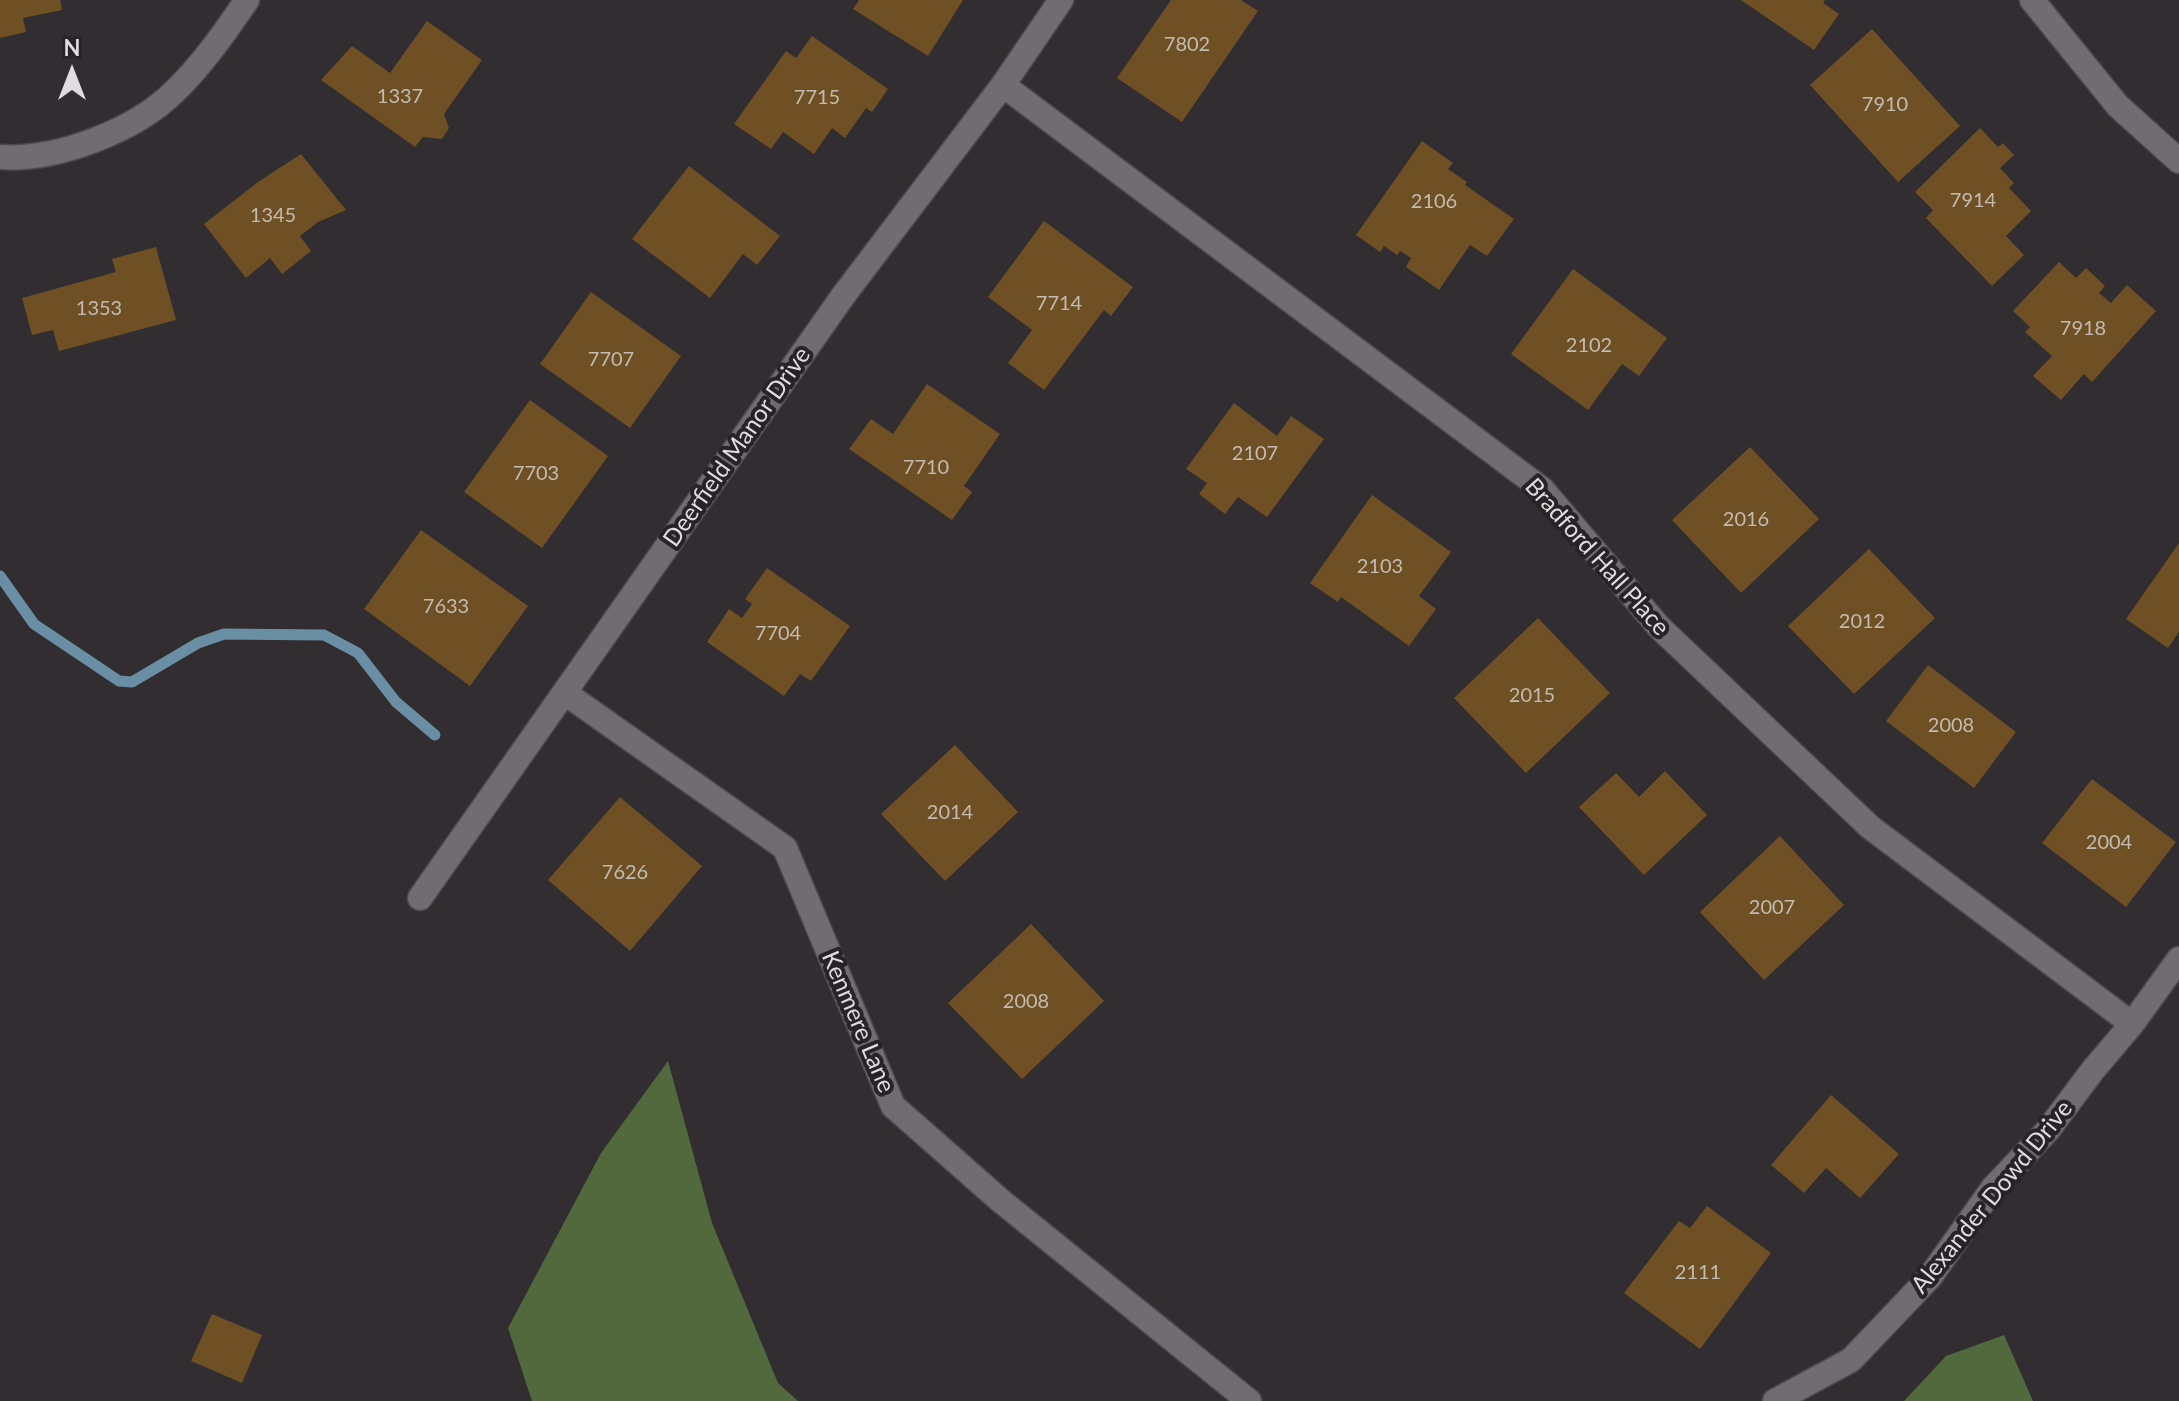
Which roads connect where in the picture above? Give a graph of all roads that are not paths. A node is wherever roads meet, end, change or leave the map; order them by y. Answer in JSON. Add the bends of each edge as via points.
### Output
{"nodes":[{"id":1,"x":247,"y":0,"type":"edge"},
{"id":2,"x":1061,"y":0,"type":"edge"},
{"id":3,"x":2032,"y":0,"type":"edge"},
{"id":4,"x":1003,"y":85,"type":"junction"},
{"id":5,"x":0,"y":157,"type":"edge"},
{"id":6,"x":2179,"y":161,"type":"edge"},
{"id":7,"x":565,"y":693,"type":"junction"},
{"id":8,"x":420,"y":898,"type":"dead end"},
{"id":9,"x":2179,"y":959,"type":"edge"},
{"id":10,"x":2132,"y":1024,"type":"junction"},
{"id":11,"x":1249,"y":1401,"type":"edge"},
{"id":12,"x":1775,"y":1401,"type":"edge"}],
"edges":[{"from":1,"to":5,"type":"street","via":[[173,94],[130,123],[62,151]]},
{"from":2,"to":4,"type":"street","name":"Deerfield Manor Drive"},
{"from":3,"to":6,"type":"street","via":[[2118,106]]},
{"from":4,"to":7,"type":"street","name":"Deerfield Manor Drive","via":[[843,296]]},
{"from":4,"to":10,"type":"street","name":"Bradford Hall Place","via":[[1542,489],[1659,627],[1870,827]]},
{"from":7,"to":8,"type":"street","name":"Deerfield Manor Drive"},
{"from":7,"to":11,"type":"street","name":"Kenmere Lane","via":[[785,848],[893,1106],[1001,1201]]},
{"from":9,"to":10,"type":"street","name":"Alexander Dowd Drive"},
{"from":10,"to":12,"type":"street","name":"Alexander Dowd Drive","via":[[2048,1130],[1993,1188],[1920,1288],[1851,1360]]}]}
